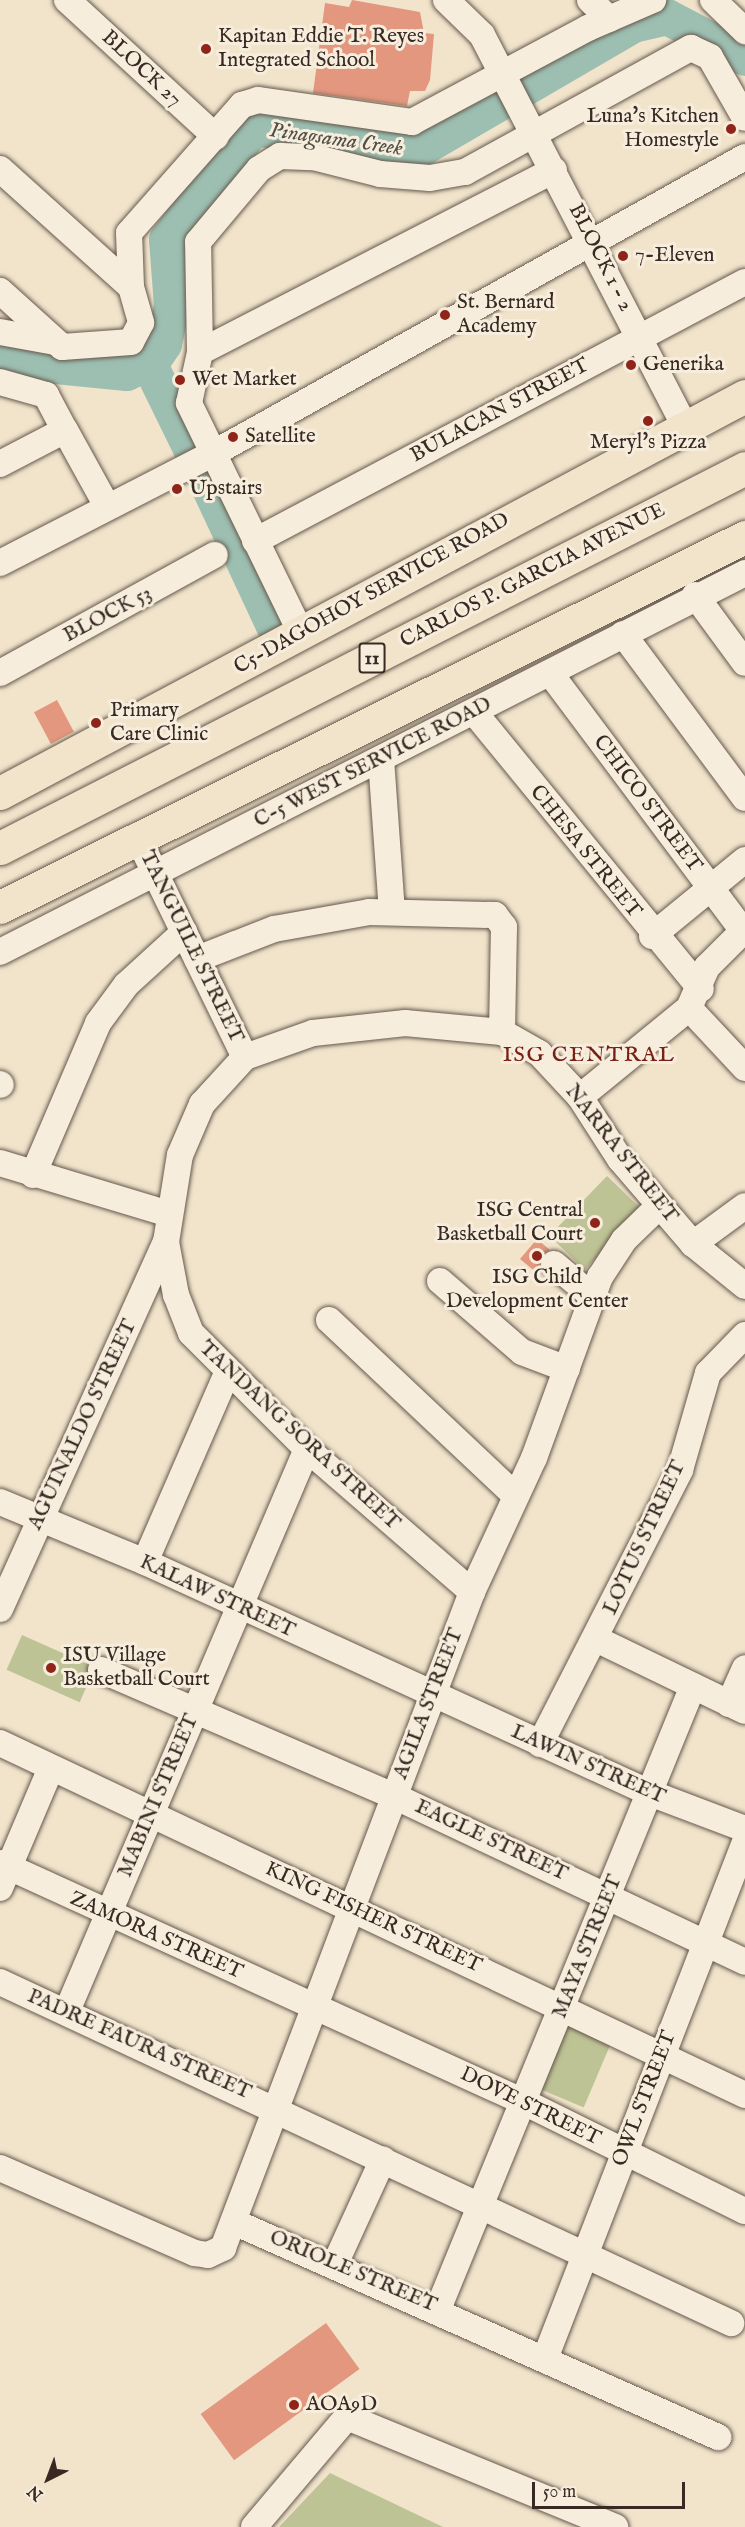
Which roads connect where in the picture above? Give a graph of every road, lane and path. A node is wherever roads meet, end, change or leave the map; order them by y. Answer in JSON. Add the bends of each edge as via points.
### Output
{"nodes":[{"id":1,"x":67,"y":0,"type":"edge"},
{"id":2,"x":446,"y":0,"type":"edge"},
{"id":3,"x":590,"y":0,"type":"edge"},
{"id":4,"x":653,"y":0,"type":"edge"},
{"id":5,"x":713,"y":0,"type":"edge"},
{"id":6,"x":609,"y":19,"type":"junction"},
{"id":7,"x":745,"y":32,"type":"edge"},
{"id":8,"x":507,"y":84,"type":"junction"},
{"id":9,"x":745,"y":118,"type":"edge"},
{"id":10,"x":528,"y":125,"type":"junction"},
{"id":11,"x":216,"y":137,"type":"junction"},
{"id":12,"x":745,"y":157,"type":"edge"},
{"id":13,"x":0,"y":170,"type":"edge"},
{"id":14,"x":554,"y":170,"type":"junction"},
{"id":15,"x":592,"y":243,"type":"junction"},
{"id":16,"x":745,"y":282,"type":"edge"},
{"id":17,"x":131,"y":287,"type":"junction"},
{"id":18,"x":0,"y":291,"type":"edge"},
{"id":19,"x":0,"y":332,"type":"edge"},
{"id":20,"x":641,"y":336,"type":"junction"},
{"id":21,"x":55,"y":342,"type":"junction"},
{"id":22,"x":200,"y":352,"type":"junction"},
{"id":23,"x":0,"y":382,"type":"edge"},
{"id":24,"x":745,"y":396,"type":"edge"},
{"id":25,"x":684,"y":425,"type":"junction"},
{"id":26,"x":65,"y":430,"type":"junction"},
{"id":27,"x":214,"y":453,"type":"junction"},
{"id":28,"x":0,"y":464,"type":"edge"},
{"id":29,"x":745,"y":468,"type":"edge"},
{"id":30,"x":107,"y":506,"type":"junction"},
{"id":31,"x":745,"y":537,"type":"edge"},
{"id":32,"x":255,"y":541,"type":"junction"},
{"id":33,"x":215,"y":555,"type":"dead end"},
{"id":34,"x":0,"y":563,"type":"edge"},
{"id":35,"x":745,"y":573,"type":"edge"},
{"id":36,"x":695,"y":595,"type":"junction"},
{"id":37,"x":302,"y":633,"type":"junction"},
{"id":38,"x":623,"y":634,"type":"junction"},
{"id":39,"x":745,"y":663,"type":"edge"},
{"id":40,"x":0,"y":673,"type":"edge"},
{"id":41,"x":550,"y":673,"type":"junction"},
{"id":42,"x":474,"y":712,"type":"junction"},
{"id":43,"x":381,"y":759,"type":"junction"},
{"id":44,"x":0,"y":793,"type":"edge"},
{"id":45,"x":745,"y":798,"type":"edge"},
{"id":46,"x":137,"y":836,"type":"junction"},
{"id":47,"x":0,"y":848,"type":"edge"},
{"id":48,"x":745,"y":860,"type":"edge"},
{"id":49,"x":154,"y":875,"type":"junction"},
{"id":50,"x":710,"y":888,"type":"junction"},
{"id":51,"x":0,"y":907,"type":"edge"},
{"id":52,"x":392,"y":912,"type":"junction"},
{"id":53,"x":184,"y":932,"type":"junction"},
{"id":54,"x":744,"y":932,"type":"edge"},
{"id":55,"x":652,"y":936,"type":"junction"},
{"id":56,"x":0,"y":952,"type":"edge"},
{"id":57,"x":197,"y":959,"type":"junction"},
{"id":58,"x":695,"y":998,"type":"junction"},
{"id":59,"x":502,"y":1032,"type":"junction"},
{"id":60,"x":245,"y":1057,"type":"junction"},
{"id":61,"x":745,"y":1068,"type":"edge"},
{"id":62,"x":580,"y":1097,"type":"junction"},
{"id":63,"x":0,"y":1163,"type":"edge"},
{"id":64,"x":33,"y":1175,"type":"junction"},
{"id":65,"x":659,"y":1206,"type":"junction"},
{"id":66,"x":745,"y":1206,"type":"edge"},
{"id":67,"x":169,"y":1214,"type":"junction"},
{"id":68,"x":166,"y":1242,"type":"junction"},
{"id":69,"x":693,"y":1244,"type":"junction"},
{"id":70,"x":554,"y":1264,"type":"dead end"},
{"id":71,"x":440,"y":1281,"type":"dead end"},
{"id":72,"x":745,"y":1286,"type":"edge"},
{"id":73,"x":593,"y":1297,"type":"junction"},
{"id":74,"x":329,"y":1320,"type":"dead end"},
{"id":75,"x":745,"y":1335,"type":"edge"},
{"id":76,"x":567,"y":1369,"type":"junction"},
{"id":77,"x":227,"y":1373,"type":"junction"},
{"id":78,"x":308,"y":1449,"type":"junction"},
{"id":79,"x":515,"y":1494,"type":"junction"},
{"id":80,"x":0,"y":1502,"type":"edge"},
{"id":81,"x":39,"y":1518,"type":"junction"},
{"id":82,"x":145,"y":1562,"type":"junction"},
{"id":83,"x":472,"y":1592,"type":"junction"},
{"id":84,"x":240,"y":1607,"type":"junction"},
{"id":85,"x":0,"y":1609,"type":"edge"},
{"id":86,"x":596,"y":1639,"type":"junction"},
{"id":87,"x":745,"y":1668,"type":"edge"},
{"id":88,"x":101,"y":1670,"type":"dead end"},
{"id":89,"x":693,"y":1686,"type":"junction"},
{"id":90,"x":432,"y":1697,"type":"junction"},
{"id":91,"x":737,"y":1707,"type":"edge"},
{"id":92,"x":196,"y":1710,"type":"junction"},
{"id":93,"x":0,"y":1743,"type":"edge"},
{"id":94,"x":540,"y":1744,"type":"junction"},
{"id":95,"x":51,"y":1768,"type":"junction"},
{"id":96,"x":650,"y":1793,"type":"junction"},
{"id":97,"x":394,"y":1796,"type":"junction"},
{"id":98,"x":152,"y":1814,"type":"junction"},
{"id":99,"x":745,"y":1829,"type":"edge"},
{"id":100,"x":745,"y":1842,"type":"edge"},
{"id":101,"x":3,"y":1873,"type":"edge"},
{"id":102,"x":608,"y":1895,"type":"junction"},
{"id":103,"x":351,"y":1909,"type":"junction"},
{"id":104,"x":108,"y":1915,"type":"junction"},
{"id":105,"x":706,"y":1943,"type":"junction"},
{"id":106,"x":745,"y":1962,"type":"edge"},
{"id":107,"x":0,"y":1982,"type":"edge"},
{"id":108,"x":314,"y":2007,"type":"junction"},
{"id":109,"x":563,"y":2008,"type":"junction"},
{"id":110,"x":67,"y":2012,"type":"junction"},
{"id":111,"x":663,"y":2055,"type":"junction"},
{"id":112,"x":745,"y":2095,"type":"edge"},
{"id":113,"x":524,"y":2102,"type":"junction"},
{"id":114,"x":278,"y":2107,"type":"junction"},
{"id":115,"x":624,"y":2154,"type":"junction"},
{"id":116,"x":383,"y":2158,"type":"junction"},
{"id":117,"x":0,"y":2168,"type":"edge"},
{"id":118,"x":481,"y":2207,"type":"junction"},
{"id":119,"x":745,"y":2211,"type":"edge"},
{"id":120,"x":234,"y":2222,"type":"junction"},
{"id":121,"x":585,"y":2257,"type":"junction"},
{"id":122,"x":335,"y":2264,"type":"junction"},
{"id":123,"x":438,"y":2309,"type":"junction"},
{"id":124,"x":731,"y":2323,"type":"dead end"},
{"id":125,"x":546,"y":2356,"type":"junction"},
{"id":126,"x":718,"y":2437,"type":"dead end"},
{"id":127,"x":254,"y":2527,"type":"edge"},
{"id":128,"x":615,"y":2527,"type":"edge"}],
"edges":[{"from":1,"to":11,"type":"street","name":"BLOCK 27"},
{"from":2,"to":8,"type":"street","name":"BLOCK 1 - 2","via":[[482,35]]},
{"from":3,"to":6,"type":"street"},
{"from":4,"to":6,"type":"street"},
{"from":5,"to":7,"type":"street"},
{"from":6,"to":8,"type":"street"},
{"from":8,"to":10,"type":"street","name":"BLOCK 1 - 2"},
{"from":8,"to":11,"type":"street","via":[[412,122],[258,100],[242,105]]},
{"from":9,"to":10,"type":"street","via":[[728,80],[710,57],[691,48]]},
{"from":10,"to":14,"type":"street","name":"BLOCK 1 - 2"},
{"from":10,"to":22,"type":"street","via":[[465,172],[430,178],[380,174],[313,157],[280,156],[259,169],[198,242]]},
{"from":11,"to":17,"type":"street","via":[[129,233]]},
{"from":12,"to":15,"type":"street"},
{"from":13,"to":17,"type":"street"},
{"from":14,"to":15,"type":"street","name":"BLOCK 1 - 2"},
{"from":14,"to":22,"type":"street"},
{"from":15,"to":20,"type":"street","name":"BLOCK 1 - 2"},
{"from":15,"to":27,"type":"street"},
{"from":16,"to":20,"type":"street","name":"BULACAN STREET"},
{"from":17,"to":21,"type":"street","via":[[141,322],[132,342],[87,349]]},
{"from":18,"to":21,"type":"street"},
{"from":19,"to":21,"type":"street"},
{"from":20,"to":25,"type":"street","name":"BLOCK 1 - 2"},
{"from":20,"to":32,"type":"street","name":"BULACAN STREET"},
{"from":22,"to":27,"type":"street","via":[[189,403]]},
{"from":23,"to":26,"type":"street","via":[[46,395]]},
{"from":24,"to":25,"type":"main road","name":"C5-DAGOHOY SERVICE ROAD"},
{"from":25,"to":37,"type":"main road","name":"C5-DAGOHOY SERVICE ROAD"},
{"from":26,"to":28,"type":"street"},
{"from":26,"to":30,"type":"street"},
{"from":27,"to":30,"type":"street"},
{"from":27,"to":32,"type":"street"},
{"from":29,"to":47,"type":"main road","name":"CARLOS P. GARCIA AVENUE","number":"11"},
{"from":30,"to":34,"type":"street"},
{"from":31,"to":46,"type":"main road"},
{"from":32,"to":37,"type":"street"},
{"from":33,"to":40,"type":"street","name":"BLOCK 53"},
{"from":35,"to":36,"type":"street","name":"C-5 WEST SERVICE ROAD"},
{"from":36,"to":38,"type":"street","name":"C-5 WEST SERVICE ROAD"},
{"from":36,"to":39,"type":"street"},
{"from":37,"to":44,"type":"main road","name":"C5-DAGOHOY SERVICE ROAD"},
{"from":38,"to":41,"type":"street","name":"C-5 WEST SERVICE ROAD"},
{"from":38,"to":45,"type":"street"},
{"from":41,"to":42,"type":"street","name":"C-5 WEST SERVICE ROAD"},
{"from":41,"to":50,"type":"street","name":"CHICO STREET"},
{"from":42,"to":43,"type":"street","name":"C-5 WEST SERVICE ROAD"},
{"from":42,"to":55,"type":"street","name":"CHESA STREET"},
{"from":43,"to":49,"type":"street","name":"C-5 WEST SERVICE ROAD"},
{"from":43,"to":52,"type":"street"},
{"from":46,"to":49,"type":"street","name":"TANGUILE STREET"},
{"from":46,"to":51,"type":"main road"},
{"from":48,"to":50,"type":"street"},
{"from":49,"to":53,"type":"street","name":"TANGUILE STREET"},
{"from":49,"to":56,"type":"street","name":"C-5 WEST SERVICE ROAD"},
{"from":50,"to":54,"type":"street","name":"CHICO STREET"},
{"from":50,"to":55,"type":"street"},
{"from":52,"to":57,"type":"street","via":[[274,929]]},
{"from":52,"to":59,"type":"street","via":[[502,919]]},
{"from":53,"to":57,"type":"street","name":"TANGUILE STREET"},
{"from":53,"to":64,"type":"street","via":[[126,985],[98,1023]]},
{"from":54,"to":58,"type":"street","via":[[707,967]]},
{"from":55,"to":58,"type":"street","name":"CHESA STREET"},
{"from":57,"to":60,"type":"street","name":"TANGUILE STREET"},
{"from":58,"to":61,"type":"street","name":"CHESA STREET"},
{"from":58,"to":62,"type":"street"},
{"from":59,"to":60,"type":"street","name":"NARRA STREET","via":[[405,1023],[313,1034]]},
{"from":59,"to":62,"type":"street","name":"NARRA STREET","via":[[539,1053]]},
{"from":60,"to":67,"type":"street","via":[[190,1123]]},
{"from":62,"to":65,"type":"street","name":"NARRA STREET"},
{"from":63,"to":64,"type":"street"},
{"from":64,"to":67,"type":"street"},
{"from":65,"to":69,"type":"street","name":"NARRA STREET"},
{"from":65,"to":73,"type":"street","name":"AGILA STREET","via":[[624,1240]]},
{"from":66,"to":69,"type":"street"},
{"from":67,"to":68,"type":"street","name":"TANDANG SORA STREET"},
{"from":68,"to":77,"type":"street","name":"TANDANG SORA STREET","via":[[182,1315]]},
{"from":68,"to":81,"type":"street","name":"AGUINALDO STREET"},
{"from":69,"to":72,"type":"street","name":"NARRA STREET"},
{"from":70,"to":73,"type":"street"},
{"from":71,"to":76,"type":"street","via":[[522,1352]]},
{"from":73,"to":76,"type":"street","name":"AGILA STREET"},
{"from":74,"to":79,"type":"street"},
{"from":75,"to":86,"type":"street","name":"LOTUS STREET","via":[[708,1373],[680,1470]]},
{"from":76,"to":79,"type":"street","name":"AGILA STREET"},
{"from":77,"to":78,"type":"street","name":"TANDANG SORA STREET"},
{"from":77,"to":82,"type":"street"},
{"from":78,"to":83,"type":"street","name":"TANDANG SORA STREET"},
{"from":78,"to":84,"type":"street","name":"MABINI STREET"},
{"from":79,"to":83,"type":"street","name":"AGILA STREET"},
{"from":80,"to":81,"type":"street","name":"KALAW STREET"},
{"from":81,"to":82,"type":"street","name":"KALAW STREET"},
{"from":81,"to":85,"type":"street","name":"AGUINALDO STREET"},
{"from":82,"to":84,"type":"street","name":"KALAW STREET"},
{"from":83,"to":90,"type":"street","name":"AGILA STREET"},
{"from":84,"to":90,"type":"street","name":"KALAW STREET"},
{"from":84,"to":92,"type":"street","name":"MABINI STREET"},
{"from":86,"to":89,"type":"street"},
{"from":86,"to":94,"type":"street","name":"LOTUS STREET"},
{"from":87,"to":91,"type":"street"},
{"from":88,"to":92,"type":"street","name":"EAGLE STREET"},
{"from":89,"to":91,"type":"street"},
{"from":89,"to":96,"type":"street","name":"MAYA STREET"},
{"from":90,"to":94,"type":"street","name":"LAWIN STREET"},
{"from":90,"to":97,"type":"street","name":"AGILA STREET"},
{"from":92,"to":97,"type":"street","name":"EAGLE STREET"},
{"from":92,"to":98,"type":"street","name":"MABINI STREET"},
{"from":93,"to":95,"type":"street","name":"KING FISHER STREET"},
{"from":94,"to":96,"type":"street","name":"LAWIN STREET"},
{"from":95,"to":98,"type":"street","name":"KING FISHER STREET"},
{"from":95,"to":101,"type":"street"},
{"from":96,"to":99,"type":"street","name":"LAWIN STREET"},
{"from":96,"to":102,"type":"street","name":"MAYA STREET"},
{"from":97,"to":102,"type":"street","name":"EAGLE STREET"},
{"from":97,"to":103,"type":"street","name":"AGILA STREET"},
{"from":98,"to":103,"type":"street","name":"KING FISHER STREET"},
{"from":98,"to":104,"type":"street","name":"MABINI STREET"},
{"from":100,"to":105,"type":"street","name":"OWL STREET"},
{"from":101,"to":104,"type":"street","name":"ZAMORA STREET"},
{"from":102,"to":105,"type":"street","name":"EAGLE STREET"},
{"from":102,"to":109,"type":"street","name":"MAYA STREET"},
{"from":103,"to":108,"type":"street","name":"AGILA STREET"},
{"from":103,"to":109,"type":"street","name":"KING FISHER STREET"},
{"from":104,"to":108,"type":"street","name":"ZAMORA STREET"},
{"from":104,"to":110,"type":"street","name":"MABINI STREET"},
{"from":105,"to":106,"type":"street","name":"EAGLE STREET"},
{"from":105,"to":111,"type":"street","name":"OWL STREET"},
{"from":107,"to":110,"type":"street","name":"PADRE FAURA STREET"},
{"from":108,"to":113,"type":"street","name":"DOVE STREET"},
{"from":108,"to":114,"type":"street","name":"AGILA STREET"},
{"from":109,"to":111,"type":"street","name":"KING FISHER STREET"},
{"from":109,"to":113,"type":"street","name":"MAYA STREET"},
{"from":110,"to":114,"type":"street","name":"PADRE FAURA STREET"},
{"from":111,"to":112,"type":"street","name":"KING FISHER STREET"},
{"from":111,"to":115,"type":"street","name":"OWL STREET"},
{"from":113,"to":115,"type":"street","name":"DOVE STREET"},
{"from":113,"to":118,"type":"street","name":"MAYA STREET"},
{"from":114,"to":116,"type":"street"},
{"from":114,"to":120,"type":"street","name":"AGILA STREET"},
{"from":115,"to":119,"type":"street","name":"DOVE STREET"},
{"from":115,"to":121,"type":"street","name":"OWL STREET"},
{"from":116,"to":118,"type":"street"},
{"from":116,"to":122,"type":"street"},
{"from":117,"to":120,"type":"street","via":[[195,2253],[208,2255],[223,2248]]},
{"from":118,"to":121,"type":"street"},
{"from":118,"to":123,"type":"street","name":"MAYA STREET"},
{"from":120,"to":122,"type":"street","name":"ORIOLE STREET"},
{"from":121,"to":124,"type":"street"},
{"from":121,"to":125,"type":"street","name":"OWL STREET"},
{"from":122,"to":123,"type":"street","name":"ORIOLE STREET"},
{"from":123,"to":125,"type":"street","name":"ORIOLE STREET"},
{"from":125,"to":126,"type":"street","name":"ORIOLE STREET"},
{"from":127,"to":128,"type":"street","via":[[347,2417]]}]}
